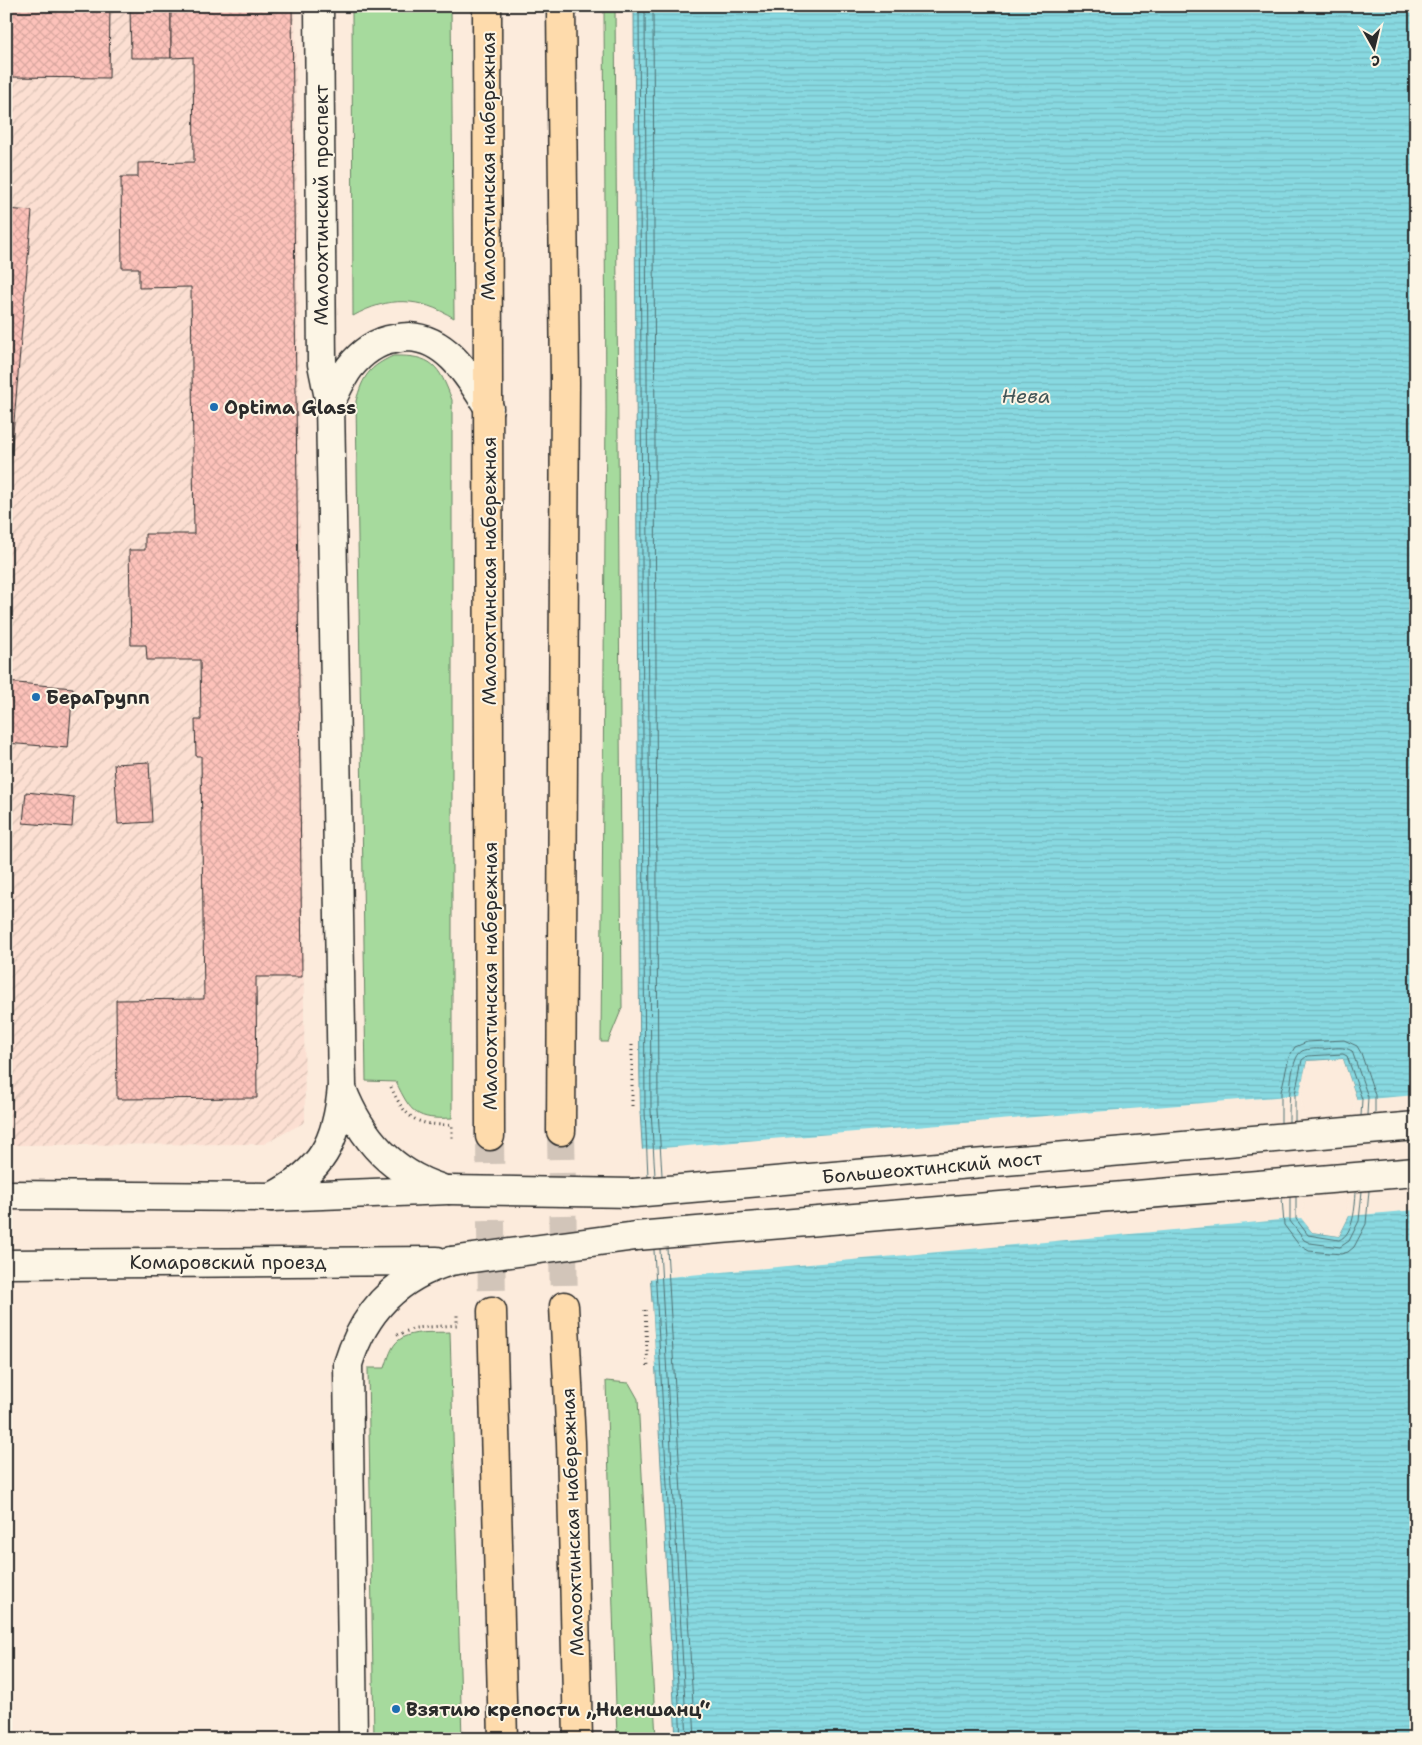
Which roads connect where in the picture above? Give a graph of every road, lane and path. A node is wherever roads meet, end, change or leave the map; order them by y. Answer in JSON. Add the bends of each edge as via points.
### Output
{"nodes":[{"id":1,"x":320,"y":6,"type":"edge"},
{"id":2,"x":487,"y":6,"type":"edge"},
{"id":3,"x":561,"y":6,"type":"edge"},
{"id":4,"x":330,"y":404,"type":"junction"},
{"id":5,"x":489,"y":408,"type":"junction"},
{"id":6,"x":632,"y":1045,"type":"dead end"},
{"id":7,"x":342,"y":1087,"type":"junction"},
{"id":8,"x":391,"y":1087,"type":"dead end"},
{"id":9,"x":632,"y":1106,"type":"dead end"},
{"id":10,"x":1416,"y":1126,"type":"edge"},
{"id":11,"x":561,"y":1131,"type":"tunnel mouth"},
{"id":12,"x":490,"y":1136,"type":"tunnel mouth"},
{"id":13,"x":452,"y":1139,"type":"dead end"},
{"id":14,"x":1416,"y":1172,"type":"edge"},
{"id":15,"x":448,"y":1190,"type":"junction"},
{"id":16,"x":6,"y":1195,"type":"edge"},
{"id":17,"x":272,"y":1197,"type":"junction"},
{"id":18,"x":451,"y":1261,"type":"junction"},
{"id":19,"x":6,"y":1264,"type":"edge"},
{"id":20,"x":564,"y":1306,"type":"tunnel mouth"},
{"id":21,"x":645,"y":1310,"type":"dead end"},
{"id":22,"x":492,"y":1311,"type":"tunnel mouth"},
{"id":23,"x":457,"y":1314,"type":"dead end"},
{"id":24,"x":391,"y":1342,"type":"dead end"},
{"id":25,"x":648,"y":1369,"type":"dead end"},
{"id":26,"x":353,"y":1739,"type":"edge"},
{"id":27,"x":503,"y":1739,"type":"edge"},
{"id":28,"x":578,"y":1739,"type":"edge"}],
"edges":[{"from":1,"to":4,"type":"main road","name":"Малоохтинский проспект","via":[[322,364]]},
{"from":2,"to":5,"type":"main road","name":"Малоохтинская набережная"},
{"from":3,"to":11,"type":"main road","via":[[565,383]]},
{"from":4,"to":5,"type":"main road","via":[[350,367],[366,350],[385,340],[409,337],[430,342],[450,355],[466,372]]},
{"from":4,"to":7,"type":"main road","name":"Малоохтинский проспект"},
{"from":5,"to":12,"type":"main road","name":"Малоохтинская набережная"},
{"from":6,"to":9,"type":"path"},
{"from":7,"to":15,"type":"main road","via":[[350,1110],[376,1147],[409,1174]]},
{"from":7,"to":17,"type":"main road","via":[[335,1131],[325,1153],[292,1186]]},
{"from":8,"to":13,"type":"path","via":[[399,1105],[410,1118],[426,1124],[452,1125]]},
{"from":10,"to":15,"type":"main road","name":"Большеохтинский мост","bridge":true,"via":[[633,1193]]},
{"from":14,"to":18,"type":"main road","bridge":true,"via":[[636,1236]]},
{"from":15,"to":17,"type":"main road"},
{"from":16,"to":17,"type":"main road"},
{"from":18,"to":19,"type":"main road","name":"Комаровский проезд"},
{"from":18,"to":26,"type":"main road","via":[[416,1274],[387,1296],[364,1326],[348,1364]]},
{"from":20,"to":28,"type":"main road","name":"Малоохтинская набережная","via":[[571,1442]]},
{"from":21,"to":25,"type":"path"},
{"from":22,"to":27,"type":"main road"},
{"from":23,"to":24,"type":"path","via":[[457,1325],[415,1328],[397,1335]]}]}
